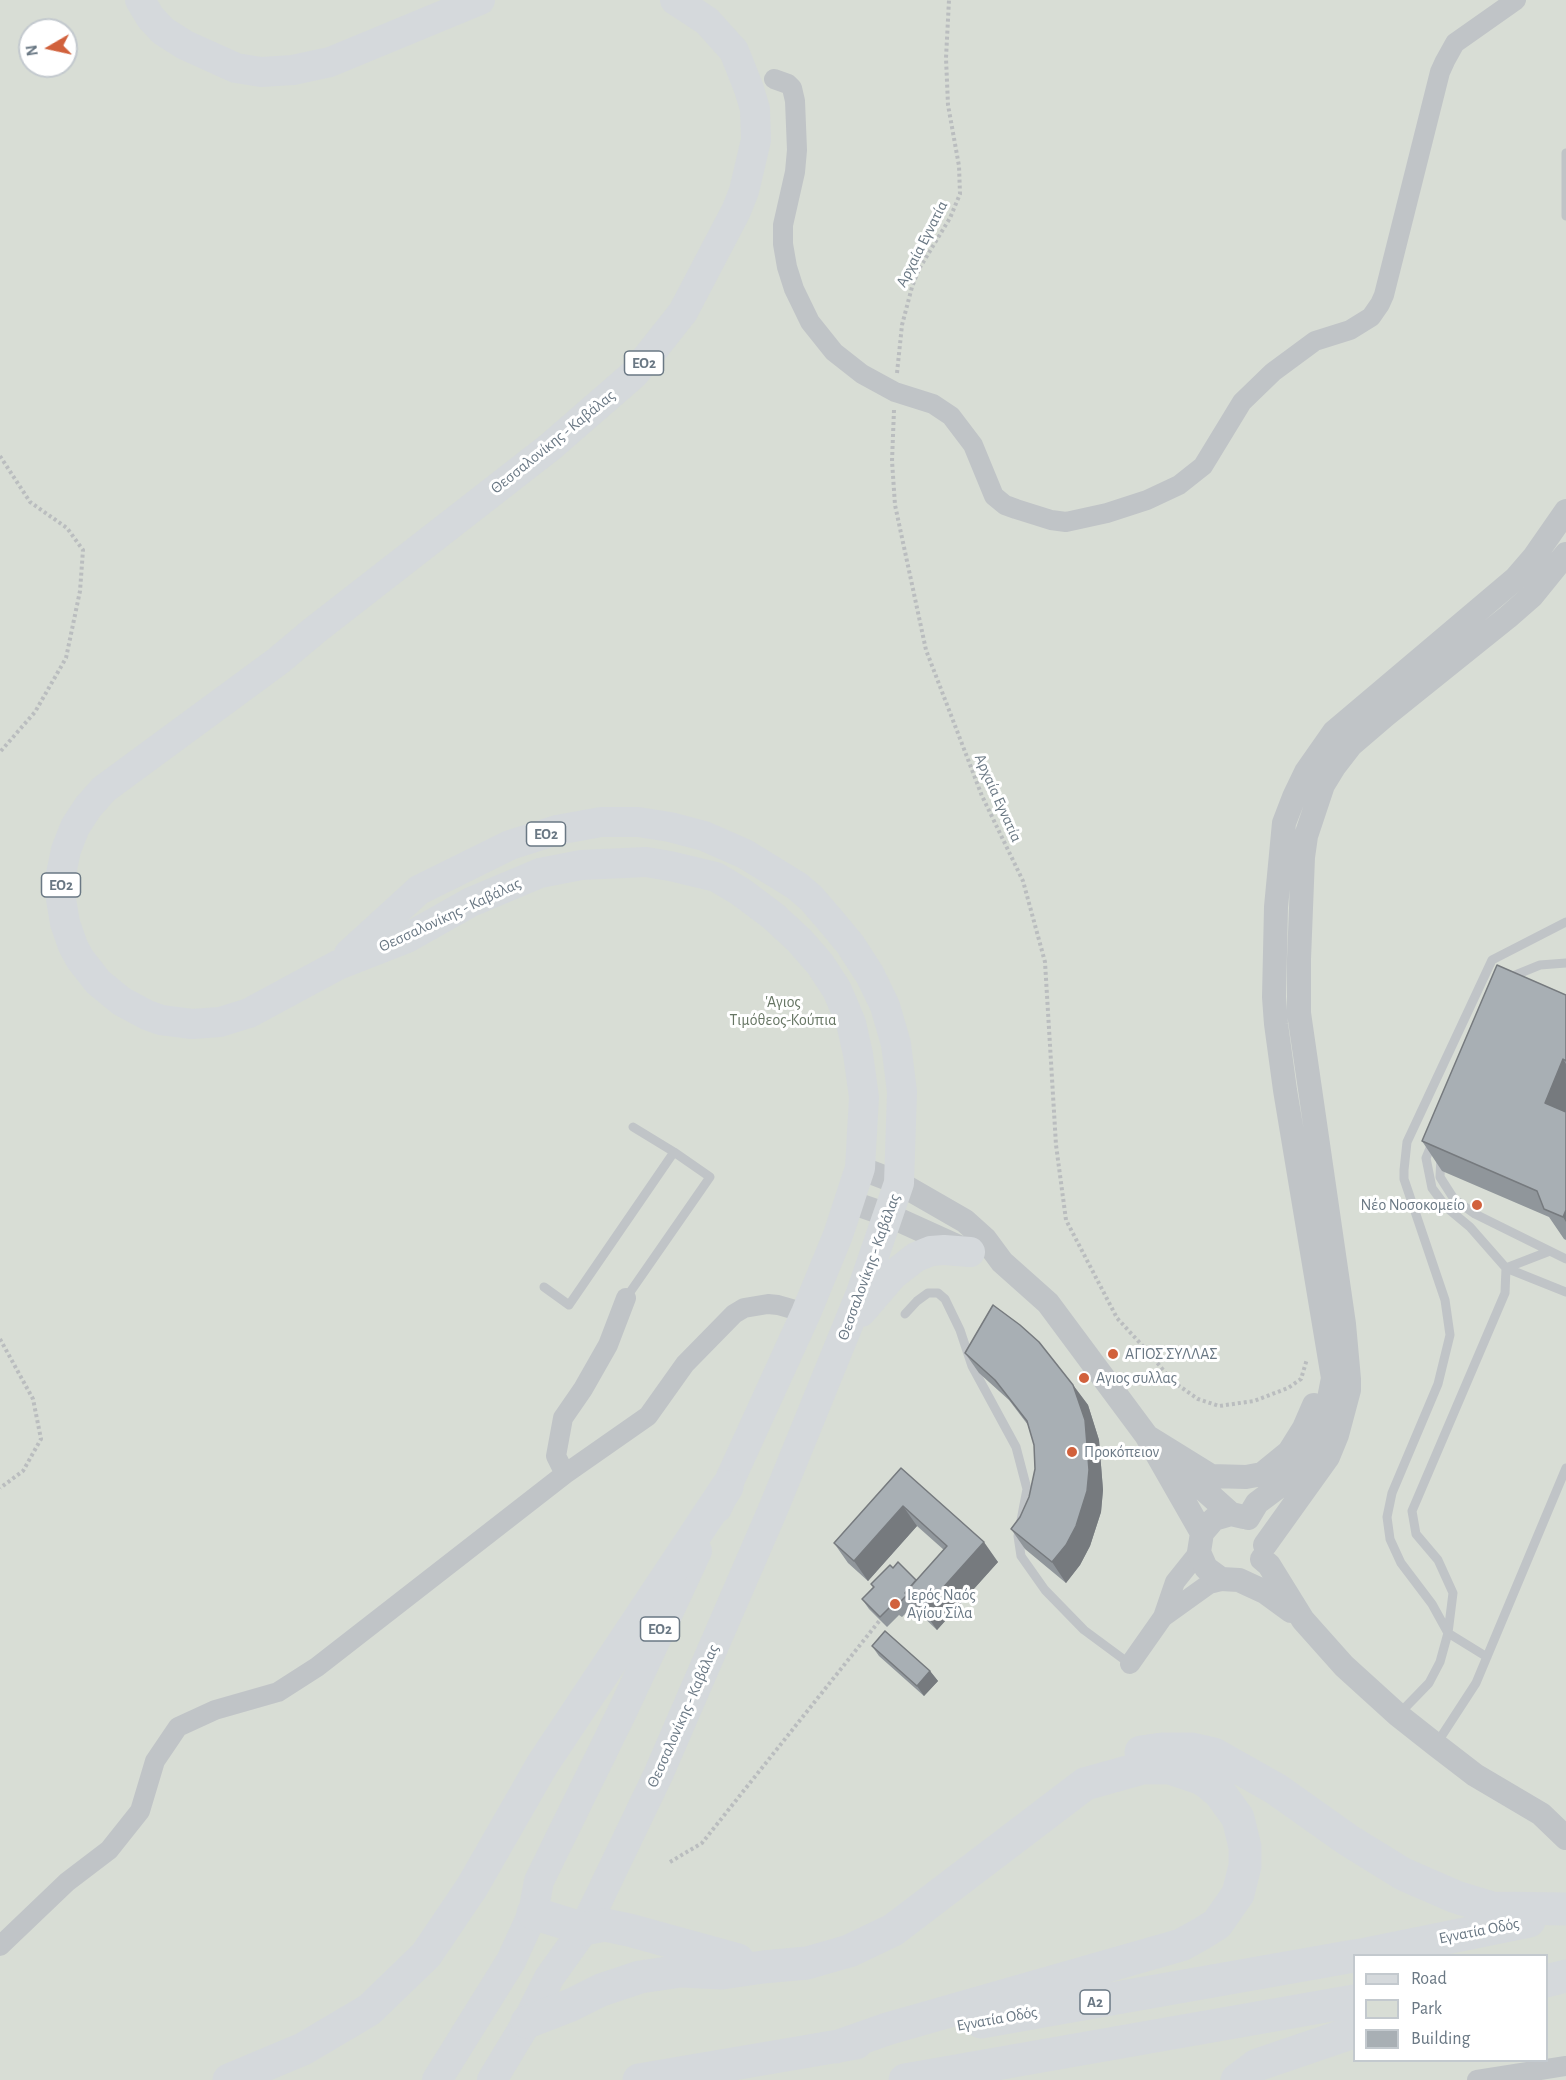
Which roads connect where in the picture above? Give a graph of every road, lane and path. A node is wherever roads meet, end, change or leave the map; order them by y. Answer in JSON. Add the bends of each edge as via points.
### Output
{"nodes":[{"id":1,"x":140,"y":0,"type":"edge"},
{"id":2,"x":480,"y":0,"type":"edge"},
{"id":3,"x":675,"y":0,"type":"edge"},
{"id":4,"x":949,"y":0,"type":"edge"},
{"id":5,"x":1516,"y":0,"type":"edge"},
{"id":6,"x":774,"y":79,"type":"dead end"},
{"id":7,"x":1566,"y":153,"type":"edge"},
{"id":8,"x":1566,"y":216,"type":"edge"},
{"id":9,"x":895,"y":392,"type":"junction"},
{"id":10,"x":0,"y":456,"type":"edge"},
{"id":11,"x":1566,"y":511,"type":"edge"},
{"id":12,"x":1566,"y":554,"type":"edge"},
{"id":13,"x":0,"y":752,"type":"edge"},
{"id":14,"x":1566,"y":922,"type":"edge"},
{"id":15,"x":1566,"y":963,"type":"edge"},
{"id":16,"x":338,"y":964,"type":"junction"},
{"id":17,"x":1501,"y":980,"type":"edge"},
{"id":18,"x":633,"y":1127,"type":"dead end"},
{"id":19,"x":1439,"y":1127,"type":"edge"},
{"id":20,"x":1446,"y":1145,"type":"edge"},
{"id":21,"x":674,"y":1152,"type":"junction"},
{"id":22,"x":860,"y":1168,"type":"junction"},
{"id":23,"x":899,"y":1184,"type":"junction"},
{"id":24,"x":850,"y":1202,"type":"junction"},
{"id":25,"x":1475,"y":1214,"type":"junction"},
{"id":26,"x":888,"y":1215,"type":"junction"},
{"id":27,"x":1470,"y":1227,"type":"junction"},
{"id":28,"x":1550,"y":1251,"type":"junction"},
{"id":29,"x":970,"y":1252,"type":"junction"},
{"id":30,"x":1566,"y":1259,"type":"edge"},
{"id":31,"x":1002,"y":1262,"type":"junction"},
{"id":32,"x":1506,"y":1268,"type":"junction"},
{"id":33,"x":544,"y":1287,"type":"dead end"},
{"id":34,"x":1566,"y":1292,"type":"edge"},
{"id":35,"x":627,"y":1298,"type":"joint"},
{"id":36,"x":806,"y":1313,"type":"junction"},
{"id":37,"x":1323,"y":1313,"type":"junction"},
{"id":38,"x":905,"y":1314,"type":"dead end"},
{"id":39,"x":845,"y":1334,"type":"junction"},
{"id":40,"x":0,"y":1339,"type":"edge"},
{"id":41,"x":1308,"y":1357,"type":"dead end"},
{"id":42,"x":1146,"y":1435,"type":"junction"},
{"id":43,"x":1172,"y":1452,"type":"junction"},
{"id":44,"x":1566,"y":1468,"type":"edge"},
{"id":45,"x":565,"y":1474,"type":"junction"},
{"id":46,"x":727,"y":1487,"type":"junction"},
{"id":47,"x":0,"y":1488,"type":"edge"},
{"id":48,"x":1240,"y":1516,"type":"junction"},
{"id":49,"x":1200,"y":1543,"type":"junction"},
{"id":50,"x":1263,"y":1552,"type":"junction"},
{"id":51,"x":1234,"y":1579,"type":"junction"},
{"id":52,"x":1163,"y":1617,"type":"junction"},
{"id":53,"x":880,"y":1620,"type":"edge"},
{"id":54,"x":1303,"y":1620,"type":"junction"},
{"id":55,"x":1448,"y":1634,"type":"junction"},
{"id":56,"x":1487,"y":1657,"type":"junction"},
{"id":57,"x":1130,"y":1664,"type":"joint"},
{"id":58,"x":1398,"y":1715,"type":"junction"},
{"id":59,"x":1436,"y":1745,"type":"junction"},
{"id":60,"x":1085,"y":1784,"type":"junction"},
{"id":61,"x":1566,"y":1838,"type":"edge"},
{"id":62,"x":670,"y":1862,"type":"dead end"},
{"id":63,"x":1566,"y":1911,"type":"edge"},
{"id":64,"x":533,"y":1913,"type":"junction"},
{"id":65,"x":584,"y":1929,"type":"junction"},
{"id":66,"x":0,"y":1946,"type":"edge"},
{"id":67,"x":1365,"y":1954,"type":"edge"},
{"id":68,"x":1353,"y":1957,"type":"edge"},
{"id":69,"x":1566,"y":1958,"type":"edge"},
{"id":70,"x":1548,"y":1961,"type":"edge"},
{"id":71,"x":763,"y":1966,"type":"junction"},
{"id":72,"x":1566,"y":1976,"type":"edge"},
{"id":73,"x":1548,"y":1980,"type":"edge"},
{"id":74,"x":1353,"y":2001,"type":"edge"},
{"id":75,"x":527,"y":2022,"type":"junction"},
{"id":76,"x":1353,"y":2032,"type":"edge"},
{"id":77,"x":836,"y":2047,"type":"junction"},
{"id":78,"x":1566,"y":2066,"type":"edge"},
{"id":79,"x":229,"y":2080,"type":"edge"},
{"id":80,"x":437,"y":2080,"type":"edge"},
{"id":81,"x":492,"y":2080,"type":"edge"},
{"id":82,"x":639,"y":2080,"type":"edge"},
{"id":83,"x":905,"y":2080,"type":"edge"},
{"id":84,"x":1237,"y":2080,"type":"edge"},
{"id":85,"x":1477,"y":2080,"type":"edge"}],
"edges":[{"from":1,"to":2,"type":"main road","via":[[163,31],[184,45],[236,68],[261,72],[330,62]]},
{"from":3,"to":16,"type":"main road","name":"Θεσσαλονίκης - Καβάλας","number":"ΕΟ2","via":[[707,21],[734,51],[749,88],[756,140],[736,211],[683,312],[634,374],[550,447],[278,661],[104,789],[75,827],[66,850],[61,899],[64,923],[73,946],[88,971],[109,993],[147,1015],[192,1024],[235,1018]]},
{"from":4,"to":9,"type":"path","name":"Αρχαία Εγνατία","via":[[948,105],[960,194],[909,295]]},
{"from":5,"to":9,"type":"street","via":[[1465,34],[1444,61],[1383,295],[1371,317],[1350,330],[1315,341],[1273,372],[1242,402],[1203,466],[1179,485],[1147,500],[1080,520],[1051,520],[1016,509],[993,496],[973,445],[951,416],[933,404]]},
{"from":6,"to":9,"type":"street","via":[[792,88],[795,101],[797,150],[783,234],[794,289],[810,322],[834,352],[874,383]]},
{"from":7,"to":8,"type":"lane"},
{"from":9,"to":41,"type":"path","name":"Αρχαία Εγνατία","via":[[893,485],[926,650],[982,796],[1023,881],[1045,962],[1056,1145],[1066,1220],[1117,1318],[1172,1381],[1198,1399],[1219,1406],[1254,1401],[1301,1379]]},
{"from":10,"to":13,"type":"path","via":[[30,502],[67,528],[83,550],[80,591],[66,658],[34,712]]},
{"from":11,"to":37,"type":"street","via":[[1515,579],[1334,732],[1306,772],[1284,823],[1276,907],[1276,1024]]},
{"from":12,"to":50,"type":"street","via":[[1532,596],[1351,746],[1323,785],[1308,828],[1303,857],[1298,1005],[1349,1379],[1328,1457]]},
{"from":14,"to":55,"type":"lane","via":[[1492,960],[1407,1142],[1404,1179],[1445,1300],[1450,1335],[1438,1384],[1392,1493],[1387,1517],[1390,1539],[1401,1563],[1432,1604]]},
{"from":15,"to":17,"type":"lane","via":[[1540,965]]},
{"from":16,"to":22,"type":"main road","name":"Θεσσαλονίκης - Καβάλας","number":"ΕΟ2","via":[[407,938],[471,902],[540,873],[646,862],[716,877],[773,915],[820,964],[837,990],[851,1023],[860,1065],[864,1097]]},
{"from":16,"to":23,"type":"main road","name":"Θεσσαλονίκης - Καβάλας","number":"ΕΟ2","via":[[419,890],[510,845],[557,830],[601,822],[638,822],[704,836],[745,854],[797,886],[850,944],[870,975],[885,1006],[896,1044],[902,1092]]},
{"from":18,"to":21,"type":"lane"},
{"from":19,"to":27,"type":"lane","via":[[1426,1158],[1432,1188],[1446,1207]]},
{"from":20,"to":25,"type":"lane","via":[[1440,1177],[1454,1199]]},
{"from":21,"to":33,"type":"lane","via":[[569,1305]]},
{"from":21,"to":35,"type":"lane","via":[[710,1177]]},
{"from":22,"to":23,"type":"street"},
{"from":22,"to":24,"type":"main road","name":"Θεσσαλονίκης - Καβάλας","number":"ΕΟ2"},
{"from":23,"to":26,"type":"main road","name":"Θεσσαλονίκης - Καβάλας","number":"ΕΟ2"},
{"from":23,"to":31,"type":"street","via":[[965,1221]]},
{"from":24,"to":26,"type":"street"},
{"from":24,"to":36,"type":"main road","name":"Θεσσαλονίκης - Καβάλας","number":"ΕΟ2"},
{"from":25,"to":27,"type":"lane"},
{"from":25,"to":28,"type":"lane"},
{"from":26,"to":29,"type":"street"},
{"from":26,"to":39,"type":"main road","name":"Θεσσαλονίκης - Καβάλας","number":"ΕΟ2"},
{"from":27,"to":32,"type":"lane"},
{"from":28,"to":30,"type":"lane"},
{"from":28,"to":32,"type":"lane"},
{"from":29,"to":31,"type":"street"},
{"from":29,"to":39,"type":"main road","via":[[938,1250],[916,1257],[893,1275]]},
{"from":31,"to":42,"type":"street","via":[[1048,1303]]},
{"from":32,"to":34,"type":"lane"},
{"from":32,"to":55,"type":"lane","via":[[1505,1293],[1412,1511],[1416,1534],[1438,1560],[1453,1593]]},
{"from":35,"to":45,"type":"street","via":[[608,1345],[563,1418],[556,1456]]},
{"from":36,"to":45,"type":"street","via":[[768,1304],[734,1314],[685,1364],[648,1416]]},
{"from":36,"to":46,"type":"main road","name":"Θεσσαλονίκης - Καβάλας","number":"ΕΟ2"},
{"from":37,"to":43,"type":"street","via":[[1313,1410],[1289,1452],[1262,1474],[1220,1478]]},
{"from":37,"to":48,"type":"street","via":[[1333,1378],[1325,1419],[1312,1449],[1289,1479]]},
{"from":38,"to":57,"type":"lane","via":[[928,1293],[938,1293],[945,1299],[972,1366],[1016,1446],[1027,1489],[1018,1536],[1021,1556],[1046,1590],[1084,1630]]},
{"from":39,"to":65,"type":"main road","name":"Θεσσαλονίκης - Καβάλας","number":"ΕΟ2","via":[[658,1775]]},
{"from":40,"to":47,"type":"path","via":[[33,1399],[41,1439],[23,1471]]},
{"from":42,"to":43,"type":"street"},
{"from":42,"to":49,"type":"street"},
{"from":43,"to":48,"type":"street","via":[[1202,1488]]},
{"from":44,"to":56,"type":"lane"},
{"from":45,"to":66,"type":"street","via":[[317,1668],[278,1692],[215,1710],[178,1727],[155,1761],[140,1811],[109,1850],[68,1882]]},
{"from":46,"to":64,"type":"main road","name":"Θεσσαλονίκης - Καβάλας","number":"ΕΟ2","via":[[539,1881]]},
{"from":46,"to":79,"type":"highway","via":[[542,1765],[472,1887],[426,1956],[369,2010],[303,2049]]},
{"from":48,"to":49,"type":"street","via":[[1214,1519]]},
{"from":48,"to":50,"type":"street","via":[[1260,1530]]},
{"from":49,"to":51,"type":"street","via":[[1206,1568],[1221,1579]]},
{"from":49,"to":52,"type":"street","via":[[1175,1582]]},
{"from":50,"to":51,"type":"street","via":[[1254,1571]]},
{"from":50,"to":54,"type":"street"},
{"from":51,"to":52,"type":"street","via":[[1209,1584]]},
{"from":51,"to":54,"type":"street","via":[[1265,1592]]},
{"from":52,"to":57,"type":"street"},
{"from":53,"to":62,"type":"path","via":[[702,1843]]},
{"from":54,"to":58,"type":"street","via":[[1344,1666]]},
{"from":55,"to":56,"type":"lane"},
{"from":55,"to":58,"type":"lane","via":[[1440,1662],[1428,1683]]},
{"from":56,"to":59,"type":"lane","via":[[1470,1693]]},
{"from":58,"to":59,"type":"street"},
{"from":59,"to":61,"type":"street","via":[[1475,1775],[1541,1814]]},
{"from":60,"to":63,"type":"highway","via":[[1091,1772],[1127,1755],[1162,1749],[1214,1754],[1276,1789],[1403,1874],[1492,1908]]},
{"from":60,"to":71,"type":"highway","via":[[893,1930],[828,1958]]},
{"from":60,"to":77,"type":"highway","via":[[1155,1767],[1193,1776],[1221,1793],[1238,1818],[1245,1866],[1238,1894],[1217,1924],[1180,1945],[886,2029]]},
{"from":63,"to":67,"type":"highway","name":"Εγνατία Οδός","number":"Α2"},
{"from":64,"to":65,"type":"highway"},
{"from":64,"to":80,"type":"main road","name":"Θεσσαλονίκης - Καβάλας","number":"ΕΟ2","via":[[511,1961]]},
{"from":65,"to":71,"type":"highway","via":[[605,1925]]},
{"from":65,"to":75,"type":"main road","name":"Θεσσαλονίκης - Καβάλας","number":"ΕΟ2","via":[[549,1978]]},
{"from":68,"to":77,"type":"highway","name":"Εγνατία Οδός","number":"Α2"},
{"from":69,"to":70,"type":"highway"},
{"from":71,"to":75,"type":"highway","via":[[722,1973],[681,1971],[640,1977]]},
{"from":72,"to":73,"type":"highway"},
{"from":74,"to":83,"type":"highway"},
{"from":75,"to":81,"type":"main road","name":"Θεσσαλονίκης - Καβάλας","number":"ΕΟ2"},
{"from":76,"to":84,"type":"highway","via":[[1257,2064]]},
{"from":77,"to":82,"type":"highway","name":"Εγνατία Οδός","number":"Α2"},
{"from":78,"to":85,"type":"street"}]}
